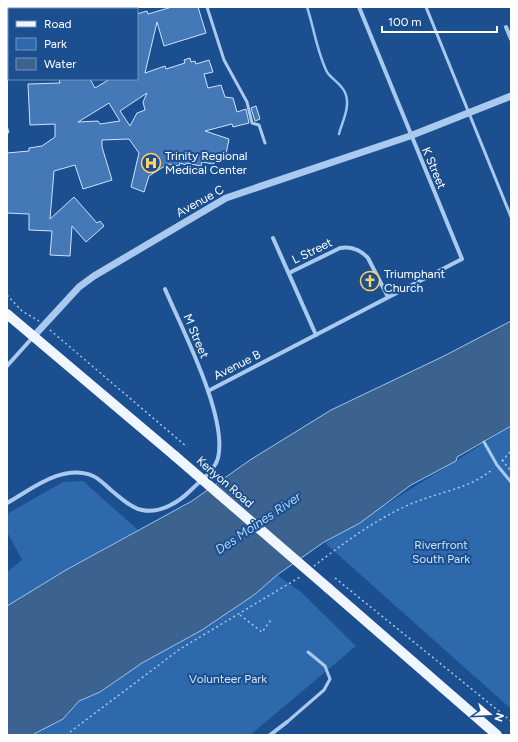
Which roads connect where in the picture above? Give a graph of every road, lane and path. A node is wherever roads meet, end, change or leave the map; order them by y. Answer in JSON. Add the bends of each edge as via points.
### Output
{"nodes":[{"id":1,"x":207,"y":7,"type":"edge"},
{"id":2,"x":359,"y":7,"type":"edge"},
{"id":3,"x":426,"y":7,"type":"edge"},
{"id":4,"x":506,"y":27,"type":"dead end"},
{"id":5,"x":511,"y":39,"type":"edge"},
{"id":6,"x":511,"y":96,"type":"edge"},
{"id":7,"x":469,"y":112,"type":"junction"},
{"id":8,"x":410,"y":136,"type":"junction"},
{"id":9,"x":265,"y":143,"type":"dead end"},
{"id":10,"x":511,"y":217,"type":"edge"},
{"id":11,"x":274,"y":238,"type":"dead end"},
{"id":12,"x":289,"y":273,"type":"junction"},
{"id":13,"x":165,"y":289,"type":"dead end"},
{"id":14,"x":7,"y":295,"type":"edge"},
{"id":15,"x":388,"y":297,"type":"junction"},
{"id":16,"x":7,"y":314,"type":"edge"},
{"id":17,"x":44,"y":325,"type":"junction"},
{"id":18,"x":316,"y":335,"type":"junction"},
{"id":19,"x":33,"y":337,"type":"junction"},
{"id":20,"x":7,"y":366,"type":"edge"},
{"id":21,"x":208,"y":391,"type":"junction"},
{"id":22,"x":484,"y":442,"type":"dead end"},
{"id":23,"x":187,"y":447,"type":"dead end"},
{"id":24,"x":511,"y":451,"type":"edge"},
{"id":25,"x":502,"y":460,"type":"junction"},
{"id":26,"x":497,"y":465,"type":"junction"},
{"id":27,"x":511,"y":471,"type":"edge"},
{"id":28,"x":511,"y":482,"type":"edge"},
{"id":29,"x":7,"y":503,"type":"edge"},
{"id":30,"x":311,"y":568,"type":"dead end"},
{"id":31,"x":305,"y":573,"type":"dead end"},
{"id":32,"x":335,"y":578,"type":"dead end"},
{"id":33,"x":240,"y":614,"type":"junction"},
{"id":34,"x":271,"y":620,"type":"dead end"},
{"id":35,"x":308,"y":652,"type":"dead end"},
{"id":36,"x":511,"y":721,"type":"edge"},
{"id":37,"x":287,"y":722,"type":"joint"},
{"id":38,"x":66,"y":735,"type":"edge"},
{"id":39,"x":270,"y":735,"type":"edge"},
{"id":40,"x":497,"y":735,"type":"edge"}],
"edges":[{"from":1,"to":9,"type":"lane","via":[[224,60],[247,102],[252,123],[259,125]]},
{"from":2,"to":8,"type":"street","name":"K Street"},
{"from":3,"to":7,"type":"lane"},
{"from":4,"to":5,"type":"street"},
{"from":6,"to":7,"type":"street","name":"Avenue C"},
{"from":7,"to":8,"type":"street","name":"Avenue C"},
{"from":7,"to":10,"type":"lane"},
{"from":8,"to":15,"type":"street","name":"K Street","via":[[462,259]]},
{"from":8,"to":17,"type":"street","name":"Avenue C","via":[[226,198],[94,276],[79,287]]},
{"from":11,"to":12,"type":"street","name":"L Street"},
{"from":12,"to":15,"type":"street","name":"L Street","via":[[340,248],[348,247],[363,252],[368,258]]},
{"from":12,"to":18,"type":"street","name":"L Street"},
{"from":13,"to":21,"type":"street","name":"M Street"},
{"from":14,"to":17,"type":"path","via":[[22,311]]},
{"from":15,"to":18,"type":"street","name":"Avenue B"},
{"from":16,"to":19,"type":"main road","name":"Kenyon Road"},
{"from":17,"to":19,"type":"street","name":"Avenue C"},
{"from":17,"to":23,"type":"path"},
{"from":18,"to":21,"type":"street","name":"Avenue B"},
{"from":19,"to":20,"type":"street","name":"Avenue C"},
{"from":19,"to":40,"type":"main road","name":"Kenyon Road","bridge":true,"via":[[175,456]]},
{"from":21,"to":29,"type":"street","name":"Avenue B","via":[[216,416],[218,458],[214,466],[186,494],[172,504],[151,511],[142,510],[131,506],[94,477],[75,472],[56,476]]},
{"from":22,"to":26,"type":"lane"},
{"from":24,"to":25,"type":"path"},
{"from":25,"to":26,"type":"path"},
{"from":25,"to":27,"type":"path"},
{"from":26,"to":28,"type":"lane"},
{"from":26,"to":30,"type":"path","via":[[464,486],[420,500],[372,525]]},
{"from":31,"to":33,"type":"path"},
{"from":32,"to":36,"type":"path"},
{"from":33,"to":34,"type":"path","via":[[262,632]]},
{"from":33,"to":38,"type":"path","via":[[180,649]]},
{"from":35,"to":37,"type":"lane","via":[[325,666],[330,679],[324,690]]},
{"from":37,"to":39,"type":"street"}]}
